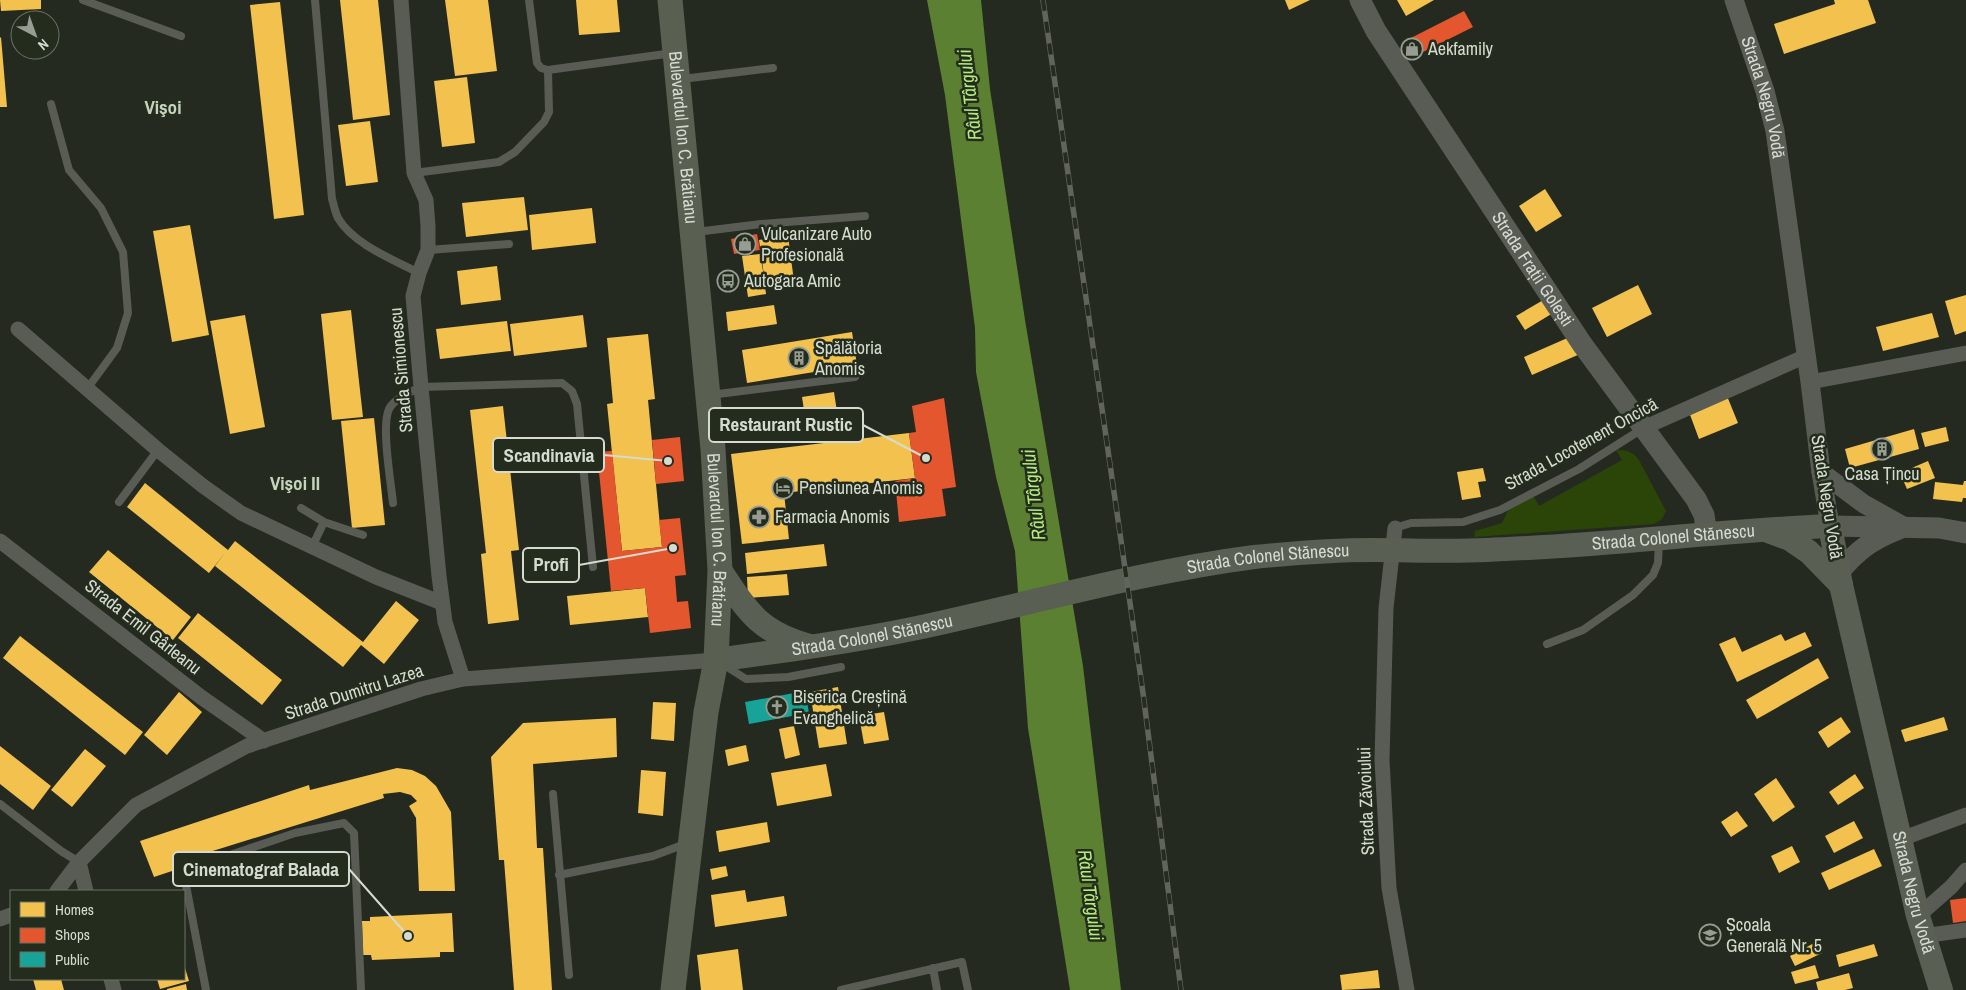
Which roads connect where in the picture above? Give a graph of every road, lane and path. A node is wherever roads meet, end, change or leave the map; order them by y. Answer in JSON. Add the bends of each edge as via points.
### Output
{"nodes":[{"id":1,"x":83,"y":0,"type":"edge"},
{"id":2,"x":315,"y":0,"type":"edge"},
{"id":3,"x":401,"y":0,"type":"edge"},
{"id":4,"x":529,"y":0,"type":"edge"},
{"id":5,"x":670,"y":0,"type":"edge"},
{"id":6,"x":1360,"y":0,"type":"edge"},
{"id":7,"x":1734,"y":0,"type":"edge"},
{"id":8,"x":181,"y":36,"type":"dead end"},
{"id":9,"x":675,"y":53,"type":"junction"},
{"id":10,"x":772,"y":68,"type":"dead end"},
{"id":11,"x":548,"y":70,"type":"junction"},
{"id":12,"x":677,"y":80,"type":"junction"},
{"id":13,"x":51,"y":104,"type":"dead end"},
{"id":14,"x":414,"y":173,"type":"junction"},
{"id":15,"x":865,"y":216,"type":"dead end"},
{"id":16,"x":692,"y":233,"type":"junction"},
{"id":17,"x":508,"y":244,"type":"dead end"},
{"id":18,"x":428,"y":250,"type":"junction"},
{"id":19,"x":419,"y":273,"type":"junction"},
{"id":20,"x":18,"y":329,"type":"dead end"},
{"id":21,"x":1966,"y":353,"type":"edge"},
{"id":22,"x":1806,"y":356,"type":"junction"},
{"id":23,"x":855,"y":378,"type":"dead end"},
{"id":24,"x":1810,"y":382,"type":"junction"},
{"id":25,"x":421,"y":387,"type":"junction"},
{"id":26,"x":87,"y":388,"type":"junction"},
{"id":27,"x":708,"y":396,"type":"junction"},
{"id":28,"x":1643,"y":428,"type":"junction"},
{"id":29,"x":158,"y":450,"type":"junction"},
{"id":30,"x":1821,"y":472,"type":"junction"},
{"id":31,"x":119,"y":502,"type":"dead end"},
{"id":32,"x":393,"y":503,"type":"dead end"},
{"id":33,"x":301,"y":508,"type":"dead end"},
{"id":34,"x":324,"y":522,"type":"junction"},
{"id":35,"x":1830,"y":526,"type":"junction"},
{"id":36,"x":1906,"y":527,"type":"junction"},
{"id":37,"x":1396,"y":528,"type":"joint"},
{"id":38,"x":1764,"y":529,"type":"junction"},
{"id":39,"x":1966,"y":533,"type":"edge"},
{"id":40,"x":1707,"y":534,"type":"junction"},
{"id":41,"x":363,"y":535,"type":"dead end"},
{"id":42,"x":1659,"y":539,"type":"junction"},
{"id":43,"x":0,"y":540,"type":"edge"},
{"id":44,"x":312,"y":547,"type":"junction"},
{"id":45,"x":593,"y":567,"type":"dead end"},
{"id":46,"x":720,"y":570,"type":"junction"},
{"id":47,"x":1840,"y":578,"type":"junction"},
{"id":48,"x":442,"y":603,"type":"junction"},
{"id":49,"x":1548,"y":644,"type":"dead end"},
{"id":50,"x":814,"y":647,"type":"junction"},
{"id":51,"x":716,"y":660,"type":"junction"},
{"id":52,"x":841,"y":667,"type":"dead end"},
{"id":53,"x":463,"y":679,"type":"junction"},
{"id":54,"x":264,"y":741,"type":"junction"},
{"id":55,"x":553,"y":794,"type":"dead end"},
{"id":56,"x":0,"y":804,"type":"edge"},
{"id":57,"x":1966,"y":815,"type":"edge"},
{"id":58,"x":1901,"y":840,"type":"junction"},
{"id":59,"x":690,"y":842,"type":"junction"},
{"id":60,"x":79,"y":862,"type":"junction"},
{"id":61,"x":1966,"y":870,"type":"edge"},
{"id":62,"x":559,"y":874,"type":"junction"},
{"id":63,"x":59,"y":890,"type":"edge"},
{"id":64,"x":86,"y":890,"type":"edge"},
{"id":65,"x":1920,"y":926,"type":"junction"},
{"id":66,"x":1966,"y":930,"type":"edge"},
{"id":67,"x":933,"y":968,"type":"junction"},
{"id":68,"x":568,"y":976,"type":"dead end"},
{"id":69,"x":206,"y":990,"type":"edge"},
{"id":70,"x":360,"y":990,"type":"edge"},
{"id":71,"x":673,"y":990,"type":"edge"},
{"id":72,"x":841,"y":990,"type":"edge"},
{"id":73,"x":937,"y":990,"type":"edge"},
{"id":74,"x":968,"y":990,"type":"edge"},
{"id":75,"x":1407,"y":990,"type":"edge"},
{"id":76,"x":1942,"y":990,"type":"edge"}],
"edges":[{"from":1,"to":8,"type":"lane"},
{"from":2,"to":19,"type":"lane","via":[[336,216],[358,239]]},
{"from":3,"to":14,"type":"street","name":"Strada Simionescu"},
{"from":4,"to":11,"type":"lane","via":[[537,63],[540,68]]},
{"from":5,"to":9,"type":"highway","name":"Bulevardul Ion C. Brătianu"},
{"from":6,"to":28,"type":"main road","name":"Strada Frații Golești","via":[[1381,39],[1582,344]]},
{"from":7,"to":22,"type":"street","name":"Strada Negru Vodă","via":[[1765,91],[1775,132]]},
{"from":9,"to":11,"type":"lane"},
{"from":9,"to":12,"type":"highway","name":"Bulevardul Ion C. Brătianu"},
{"from":10,"to":12,"type":"lane"},
{"from":11,"to":14,"type":"lane","via":[[549,112],[544,122],[515,152],[499,162]]},
{"from":12,"to":16,"type":"highway","name":"Bulevardul Ion C. Brătianu"},
{"from":13,"to":26,"type":"lane","via":[[69,170],[101,208],[122,252],[128,313],[117,348]]},
{"from":14,"to":18,"type":"street","name":"Strada Simionescu","via":[[426,200]]},
{"from":15,"to":16,"type":"lane"},
{"from":16,"to":27,"type":"highway","name":"Bulevardul Ion C. Brătianu"},
{"from":17,"to":18,"type":"lane"},
{"from":18,"to":19,"type":"street","name":"Strada Simionescu"},
{"from":19,"to":25,"type":"street","name":"Strada Simionescu","via":[[413,296]]},
{"from":20,"to":26,"type":"street"},
{"from":21,"to":24,"type":"street"},
{"from":22,"to":24,"type":"street","name":"Strada Negru Vodă"},
{"from":22,"to":28,"type":"street","name":"Strada Locotenent Oncică"},
{"from":23,"to":27,"type":"lane"},
{"from":24,"to":30,"type":"street","name":"Strada Negru Vodă"},
{"from":25,"to":32,"type":"lane","via":[[402,396],[390,408],[386,424]]},
{"from":25,"to":45,"type":"lane","via":[[562,383],[572,391],[577,404]]},
{"from":25,"to":48,"type":"street","name":"Strada Simionescu"},
{"from":26,"to":29,"type":"street"},
{"from":27,"to":46,"type":"highway","name":"Bulevardul Ion C. Brătianu"},
{"from":28,"to":37,"type":"lane","name":"Strada Locotenent Oncică","via":[[1579,470],[1500,510],[1463,522],[1411,523]]},
{"from":28,"to":40,"type":"main road","name":"Strada Frații Golești","via":[[1696,499],[1704,515]]},
{"from":29,"to":31,"type":"lane"},
{"from":29,"to":44,"type":"street","via":[[242,513]]},
{"from":30,"to":35,"type":"street","name":"Strada Negru Vodă"},
{"from":30,"to":36,"type":"street","via":[[1864,504]]},
{"from":33,"to":34,"type":"lane"},
{"from":34,"to":41,"type":"lane"},
{"from":34,"to":44,"type":"lane"},
{"from":35,"to":36,"type":"main road"},
{"from":35,"to":38,"type":"main road","name":"Strada Colonel Stănescu"},
{"from":35,"to":47,"type":"main road","name":"Strada Negru Vodă"},
{"from":36,"to":39,"type":"main road"},
{"from":36,"to":47,"type":"main road","via":[[1869,542],[1856,552]]},
{"from":37,"to":75,"type":"street","name":"Strada Zăvoiului","via":[[1386,608],[1382,760],[1389,888]]},
{"from":38,"to":40,"type":"main road","name":"Strada Colonel Stănescu"},
{"from":38,"to":47,"type":"main road","via":[[1790,539]]},
{"from":40,"to":42,"type":"main road","name":"Strada Colonel Stănescu"},
{"from":42,"to":49,"type":"lane","via":[[1658,563],[1653,576],[1633,595],[1583,630]]},
{"from":42,"to":50,"type":"main road","name":"Strada Colonel Stănescu","via":[[1484,550],[1351,550],[1255,557],[1171,570],[914,628]]},
{"from":43,"to":54,"type":"street","name":"Strada Emil Gârleanu","via":[[201,697]]},
{"from":44,"to":48,"type":"street"},
{"from":46,"to":50,"type":"main road","via":[[742,604],[764,626],[787,640]]},
{"from":46,"to":51,"type":"highway","name":"Bulevardul Ion C. Brătianu"},
{"from":47,"to":58,"type":"main road","name":"Strada Negru Vodă"},
{"from":48,"to":53,"type":"street","name":"Strada Simionescu"},
{"from":50,"to":51,"type":"main road","name":"Strada Colonel Stănescu"},
{"from":51,"to":52,"type":"lane","via":[[746,680]]},
{"from":51,"to":53,"type":"street","name":"Strada Dumitru Lazea"},
{"from":51,"to":59,"type":"highway","name":"Bulevardul Ion C. Brătianu","via":[[706,712]]},
{"from":53,"to":54,"type":"street","name":"Strada Dumitru Lazea","via":[[421,689]]},
{"from":54,"to":60,"type":"street","name":"Strada Dumitru Lazea","via":[[247,746],[136,805]]},
{"from":55,"to":62,"type":"lane"},
{"from":56,"to":60,"type":"lane"},
{"from":57,"to":58,"type":"street"},
{"from":58,"to":65,"type":"main road","name":"Strada Negru Vodă"},
{"from":59,"to":62,"type":"lane","via":[[653,856]]},
{"from":59,"to":71,"type":"highway","name":"Bulevardul Ion C. Brătianu"},
{"from":60,"to":63,"type":"street","name":"Strada Dumitru Lazea"},
{"from":60,"to":64,"type":"street"},
{"from":61,"to":65,"type":"street"},
{"from":62,"to":68,"type":"lane"},
{"from":65,"to":66,"type":"street"},
{"from":65,"to":76,"type":"main road","name":"Strada Negru Vodă"},
{"from":67,"to":72,"type":"lane"},
{"from":67,"to":73,"type":"lane"},
{"from":67,"to":74,"type":"lane","via":[[962,962]]},
{"from":69,"to":70,"type":"lane","via":[[185,880],[190,869],[295,833],[344,823],[354,833]]}]}
